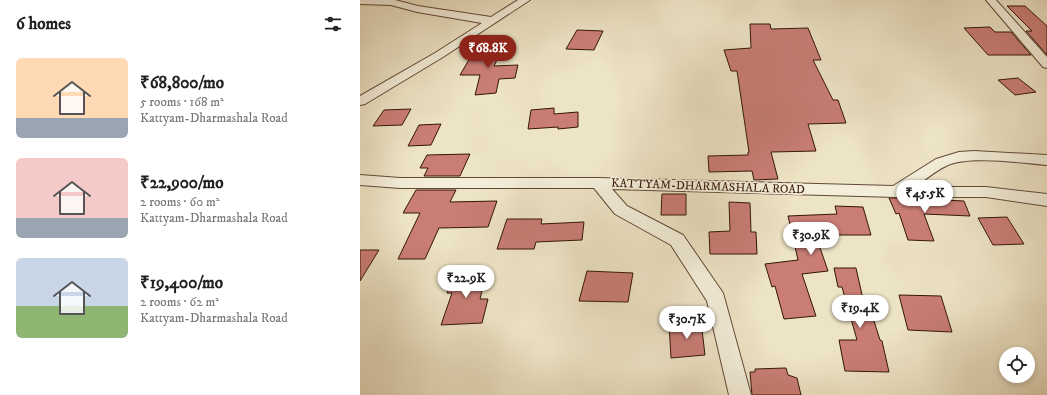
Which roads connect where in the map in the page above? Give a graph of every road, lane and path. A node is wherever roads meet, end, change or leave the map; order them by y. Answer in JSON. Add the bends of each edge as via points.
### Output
{"nodes":[{"id":1,"x":525,"y":0,"type":"edge"},
{"id":2,"x":991,"y":0,"type":"edge"},
{"id":3,"x":360,"y":2,"type":"edge"},
{"id":4,"x":493,"y":21,"type":"junction"},
{"id":5,"x":1047,"y":64,"type":"edge"},
{"id":6,"x":360,"y":101,"type":"edge"},
{"id":7,"x":1047,"y":160,"type":"edge"},
{"id":8,"x":360,"y":180,"type":"edge"},
{"id":9,"x":598,"y":183,"type":"junction"},
{"id":10,"x":896,"y":192,"type":"junction"},
{"id":11,"x":1047,"y":200,"type":"edge"},
{"id":12,"x":740,"y":395,"type":"edge"}],
"edges":[{"from":1,"to":4,"type":"street"},
{"from":2,"to":5,"type":"street"},
{"from":3,"to":4,"type":"street","via":[[391,2],[417,9]]},
{"from":4,"to":6,"type":"street"},
{"from":7,"to":10,"type":"street","via":[[959,157],[940,162]]},
{"from":8,"to":9,"type":"street","name":"KATTYAM-DHARMASHALA ROAD","via":[[400,183]]},
{"from":9,"to":10,"type":"street","name":"KATTYAM-DHARMASHALA ROAD"},
{"from":9,"to":12,"type":"street","via":[[621,210],[677,240],[716,299]]},
{"from":10,"to":11,"type":"street","name":"KATTYAM-DHARMASHALA ROAD","via":[[986,192]]}]}
